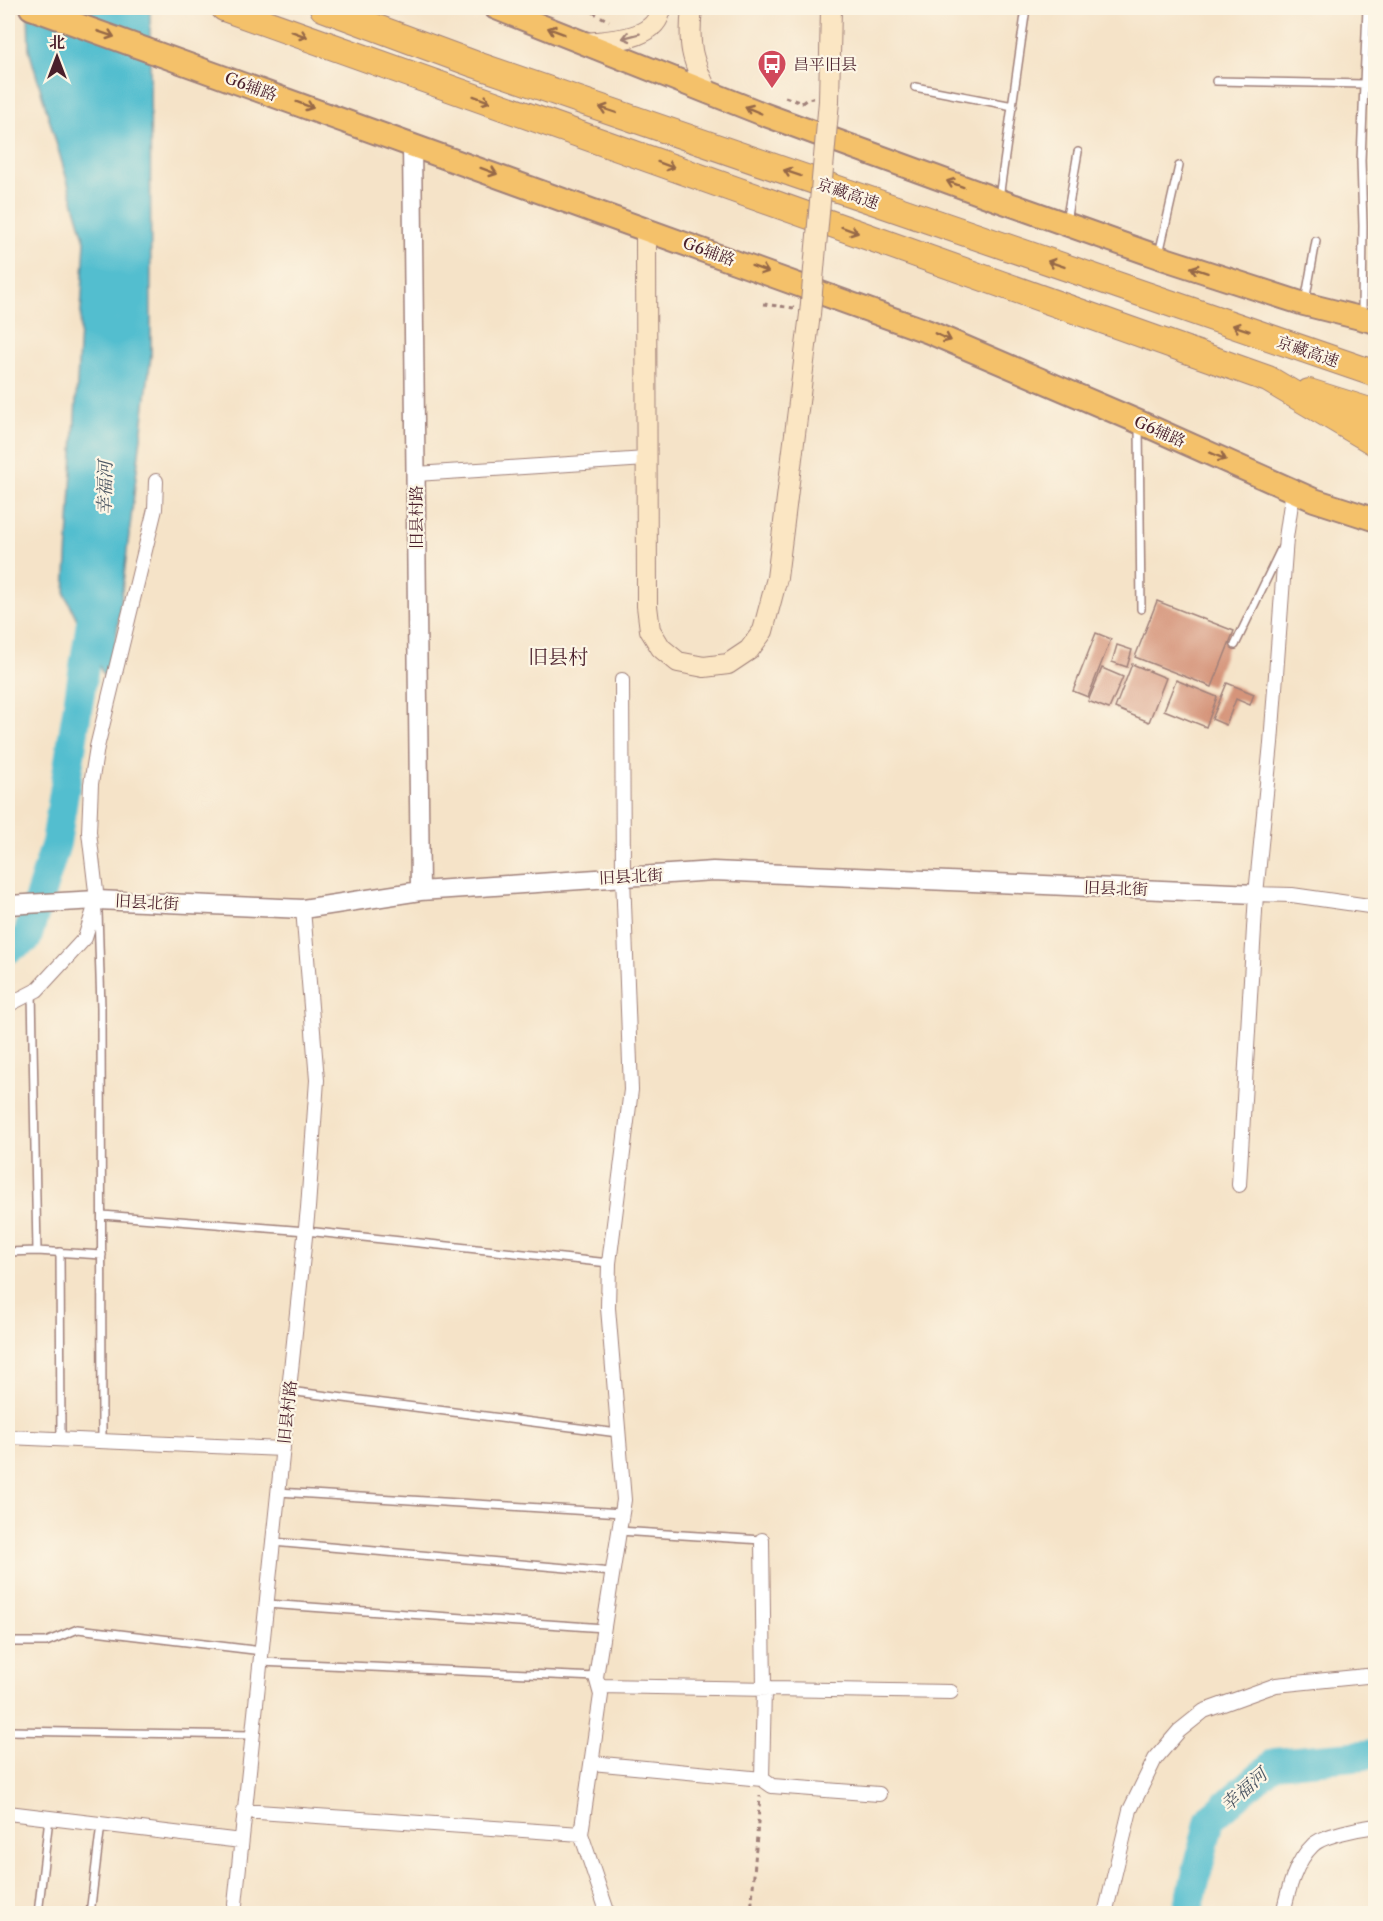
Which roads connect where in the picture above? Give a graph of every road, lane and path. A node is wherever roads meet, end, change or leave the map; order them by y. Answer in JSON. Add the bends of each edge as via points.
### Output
{"nodes":[{"id":1,"x":31,"y":8,"type":"edge"},
{"id":2,"x":224,"y":8,"type":"edge"},
{"id":3,"x":323,"y":8,"type":"edge"},
{"id":4,"x":496,"y":8,"type":"edge"},
{"id":5,"x":661,"y":8,"type":"edge"},
{"id":6,"x":692,"y":8,"type":"edge"},
{"id":7,"x":831,"y":8,"type":"edge"},
{"id":8,"x":1026,"y":8,"type":"edge"},
{"id":9,"x":1367,"y":8,"type":"edge"},
{"id":10,"x":1366,"y":42,"type":"junction"},
{"id":11,"x":1376,"y":42,"type":"edge"},
{"id":12,"x":587,"y":43,"type":"junction"},
{"id":13,"x":1216,"y":81,"type":"dead end"},
{"id":14,"x":1365,"y":84,"type":"junction"},
{"id":15,"x":915,"y":87,"type":"dead end"},
{"id":16,"x":708,"y":93,"type":"junction"},
{"id":17,"x":784,"y":97,"type":"dead end"},
{"id":18,"x":825,"y":99,"type":"junction"},
{"id":19,"x":1013,"y":106,"type":"junction"},
{"id":20,"x":412,"y":144,"type":"junction"},
{"id":21,"x":1078,"y":152,"type":"dead end"},
{"id":22,"x":1179,"y":166,"type":"dead end"},
{"id":23,"x":998,"y":200,"type":"junction"},
{"id":24,"x":1066,"y":224,"type":"junction"},
{"id":25,"x":646,"y":228,"type":"junction"},
{"id":26,"x":1316,"y":241,"type":"dead end"},
{"id":27,"x":1159,"y":257,"type":"junction"},
{"id":28,"x":763,"y":304,"type":"dead end"},
{"id":29,"x":1305,"y":304,"type":"junction"},
{"id":30,"x":806,"y":312,"type":"junction"},
{"id":31,"x":1371,"y":318,"type":"edge"},
{"id":32,"x":1376,"y":374,"type":"edge"},
{"id":33,"x":1268,"y":379,"type":"junction"},
{"id":34,"x":1376,"y":413,"type":"edge"},
{"id":35,"x":1139,"y":422,"type":"junction"},
{"id":36,"x":1376,"y":443,"type":"edge"},
{"id":37,"x":646,"y":459,"type":"junction"},
{"id":38,"x":416,"y":474,"type":"junction"},
{"id":39,"x":156,"y":482,"type":"dead end"},
{"id":40,"x":1293,"y":490,"type":"junction"},
{"id":41,"x":1376,"y":520,"type":"edge"},
{"id":42,"x":1286,"y":538,"type":"junction"},
{"id":43,"x":1141,"y":609,"type":"dead end"},
{"id":44,"x":1235,"y":645,"type":"dead end"},
{"id":45,"x":622,"y":680,"type":"dead end"},
{"id":46,"x":623,"y":876,"type":"junction"},
{"id":47,"x":420,"y":891,"type":"junction"},
{"id":48,"x":1256,"y":894,"type":"junction"},
{"id":49,"x":97,"y":900,"type":"junction"},
{"id":50,"x":12,"y":904,"type":"edge"},
{"id":51,"x":1376,"y":907,"type":"edge"},
{"id":52,"x":303,"y":909,"type":"junction"},
{"id":53,"x":32,"y":992,"type":"junction"},
{"id":54,"x":8,"y":1005,"type":"edge"},
{"id":55,"x":1239,"y":1185,"type":"dead end"},
{"id":56,"x":102,"y":1215,"type":"junction"},
{"id":57,"x":306,"y":1231,"type":"junction"},
{"id":58,"x":37,"y":1251,"type":"junction"},
{"id":59,"x":8,"y":1252,"type":"edge"},
{"id":60,"x":60,"y":1252,"type":"junction"},
{"id":61,"x":102,"y":1255,"type":"junction"},
{"id":62,"x":609,"y":1263,"type":"junction"},
{"id":63,"x":289,"y":1391,"type":"junction"},
{"id":64,"x":618,"y":1433,"type":"junction"},
{"id":65,"x":8,"y":1437,"type":"edge"},
{"id":66,"x":61,"y":1438,"type":"junction"},
{"id":67,"x":102,"y":1440,"type":"junction"},
{"id":68,"x":283,"y":1449,"type":"junction"},
{"id":69,"x":278,"y":1492,"type":"junction"},
{"id":70,"x":621,"y":1513,"type":"junction"},
{"id":71,"x":619,"y":1531,"type":"junction"},
{"id":72,"x":762,"y":1540,"type":"joint"},
{"id":73,"x":273,"y":1542,"type":"junction"},
{"id":74,"x":612,"y":1572,"type":"junction"},
{"id":75,"x":267,"y":1604,"type":"junction"},
{"id":76,"x":604,"y":1628,"type":"junction"},
{"id":77,"x":8,"y":1642,"type":"edge"},
{"id":78,"x":261,"y":1657,"type":"junction"},
{"id":79,"x":1376,"y":1675,"type":"edge"},
{"id":80,"x":597,"y":1682,"type":"junction"},
{"id":81,"x":764,"y":1688,"type":"junction"},
{"id":82,"x":951,"y":1692,"type":"dead end"},
{"id":83,"x":8,"y":1731,"type":"edge"},
{"id":84,"x":252,"y":1735,"type":"junction"},
{"id":85,"x":592,"y":1763,"type":"junction"},
{"id":86,"x":762,"y":1779,"type":"junction"},
{"id":87,"x":879,"y":1794,"type":"dead end"},
{"id":88,"x":244,"y":1811,"type":"junction"},
{"id":89,"x":8,"y":1813,"type":"edge"},
{"id":90,"x":49,"y":1818,"type":"junction"},
{"id":91,"x":101,"y":1824,"type":"junction"},
{"id":92,"x":1376,"y":1826,"type":"edge"},
{"id":93,"x":581,"y":1834,"type":"junction"},
{"id":94,"x":241,"y":1841,"type":"junction"},
{"id":95,"x":38,"y":1914,"type":"edge"},
{"id":96,"x":90,"y":1914,"type":"edge"},
{"id":97,"x":234,"y":1914,"type":"edge"},
{"id":98,"x":609,"y":1914,"type":"edge"},
{"id":99,"x":751,"y":1914,"type":"edge"},
{"id":100,"x":1105,"y":1914,"type":"edge"},
{"id":101,"x":1283,"y":1914,"type":"edge"}],
"edges":[{"from":1,"to":20,"type":"main road","name":"G6辅路","one_way":true},
{"from":2,"to":33,"type":"highway","one_way":true},
{"from":32,"to":3,"type":"highway","name":"京藏高速","one_way":true,"via":[[474,64]]},
{"from":12,"to":4,"type":"main road","one_way":true},
{"from":5,"to":12,"type":"main road","one_way":true,"via":[[660,16],[643,33]]},
{"from":6,"to":16,"type":"main road","via":[[691,54]]},
{"from":7,"to":18,"type":"main road"},
{"from":8,"to":19,"type":"lane"},
{"from":9,"to":10,"type":"lane"},
{"from":10,"to":11,"type":"lane"},
{"from":10,"to":14,"type":"lane"},
{"from":12,"to":16,"type":"main road"},
{"from":13,"to":14,"type":"lane"},
{"from":14,"to":31,"type":"lane","via":[[1360,160]]},
{"from":15,"to":19,"type":"lane"},
{"from":23,"to":16,"type":"main road","one_way":true},
{"from":17,"to":18,"type":"path","via":[[802,103],[807,99]]},
{"from":18,"to":30,"type":"main road","bridge":true},
{"from":19,"to":23,"type":"lane"},
{"from":20,"to":25,"type":"main road","name":"G6辅路","one_way":true},
{"from":20,"to":38,"type":"street","name":"旧县村路"},
{"from":21,"to":24,"type":"lane"},
{"from":22,"to":27,"type":"lane"},
{"from":23,"to":24,"type":"main road"},
{"from":24,"to":27,"type":"main road"},
{"from":25,"to":35,"type":"main road","name":"G6辅路","one_way":true,"via":[[929,332]]},
{"from":25,"to":37,"type":"main road"},
{"from":26,"to":29,"type":"lane"},
{"from":29,"to":27,"type":"main road","one_way":true},
{"from":28,"to":30,"type":"path"},
{"from":29,"to":31,"type":"main road"},
{"from":30,"to":37,"type":"main road","via":[[771,607],[756,641],[728,664],[704,667],[678,662],[661,648],[650,630]]},
{"from":33,"to":34,"type":"highway"},
{"from":33,"to":36,"type":"highway"},
{"from":35,"to":40,"type":"main road","name":"G6辅路","one_way":true},
{"from":35,"to":43,"type":"lane"},
{"from":37,"to":38,"type":"street"},
{"from":38,"to":47,"type":"street","name":"旧县村路"},
{"from":39,"to":49,"type":"street","via":[[155,509],[91,784],[88,832]]},
{"from":40,"to":41,"type":"main road","name":"G6辅路"},
{"from":40,"to":42,"type":"street"},
{"from":42,"to":44,"type":"lane"},
{"from":42,"to":48,"type":"street"},
{"from":45,"to":46,"type":"street"},
{"from":46,"to":47,"type":"street","name":"旧县北街"},
{"from":46,"to":48,"type":"street","name":"旧县北街","via":[[713,871]]},
{"from":46,"to":62,"type":"street","via":[[631,1090]]},
{"from":47,"to":52,"type":"street","name":"旧县北街"},
{"from":48,"to":51,"type":"street"},
{"from":48,"to":55,"type":"street"},
{"from":49,"to":50,"type":"street","name":"旧县北街"},
{"from":49,"to":52,"type":"street","name":"旧县北街"},
{"from":49,"to":53,"type":"street","via":[[85,938]]},
{"from":49,"to":56,"type":"lane"},
{"from":52,"to":57,"type":"street","name":"旧县村路","via":[[317,1080]]},
{"from":53,"to":54,"type":"street"},
{"from":53,"to":58,"type":"lane"},
{"from":56,"to":57,"type":"lane"},
{"from":56,"to":61,"type":"lane"},
{"from":57,"to":62,"type":"lane"},
{"from":57,"to":63,"type":"street","name":"旧县村路"},
{"from":58,"to":59,"type":"lane"},
{"from":58,"to":60,"type":"lane"},
{"from":60,"to":61,"type":"lane"},
{"from":60,"to":66,"type":"lane"},
{"from":61,"to":67,"type":"lane"},
{"from":62,"to":64,"type":"street","via":[[608,1308]]},
{"from":63,"to":64,"type":"lane"},
{"from":63,"to":68,"type":"street","name":"旧县村路"},
{"from":64,"to":70,"type":"street","via":[[624,1500]]},
{"from":65,"to":66,"type":"street"},
{"from":66,"to":67,"type":"street"},
{"from":67,"to":68,"type":"street"},
{"from":68,"to":69,"type":"street","name":"旧县村路"},
{"from":69,"to":70,"type":"lane"},
{"from":69,"to":73,"type":"street","name":"旧县村路"},
{"from":70,"to":71,"type":"street"},
{"from":71,"to":72,"type":"lane"},
{"from":71,"to":74,"type":"street"},
{"from":72,"to":81,"type":"street"},
{"from":73,"to":74,"type":"lane"},
{"from":73,"to":75,"type":"street","name":"旧县村路"},
{"from":74,"to":76,"type":"street"},
{"from":75,"to":76,"type":"lane"},
{"from":75,"to":78,"type":"street","name":"旧县村路"},
{"from":76,"to":80,"type":"street"},
{"from":77,"to":78,"type":"lane","via":[[46,1642],[78,1629]]},
{"from":78,"to":80,"type":"lane"},
{"from":78,"to":84,"type":"street","name":"旧县村路"},
{"from":79,"to":100,"type":"street","via":[[1276,1685],[1204,1711],[1179,1731],[1155,1759],[1130,1810]]},
{"from":80,"to":81,"type":"street"},
{"from":80,"to":85,"type":"street","via":[[601,1695]]},
{"from":81,"to":82,"type":"street"},
{"from":81,"to":86,"type":"street"},
{"from":83,"to":84,"type":"lane"},
{"from":84,"to":88,"type":"street","name":"旧县村路"},
{"from":85,"to":86,"type":"street"},
{"from":85,"to":93,"type":"street"},
{"from":86,"to":87,"type":"street","via":[[772,1786]]},
{"from":86,"to":99,"type":"path"},
{"from":88,"to":93,"type":"street"},
{"from":88,"to":94,"type":"street","name":"旧县村路"},
{"from":89,"to":90,"type":"street"},
{"from":90,"to":91,"type":"street"},
{"from":90,"to":95,"type":"lane"},
{"from":91,"to":94,"type":"street"},
{"from":91,"to":96,"type":"lane"},
{"from":92,"to":101,"type":"street","via":[[1355,1828],[1314,1844],[1301,1861]]},
{"from":93,"to":98,"type":"street"},
{"from":94,"to":97,"type":"street","name":"旧县村路"}]}
